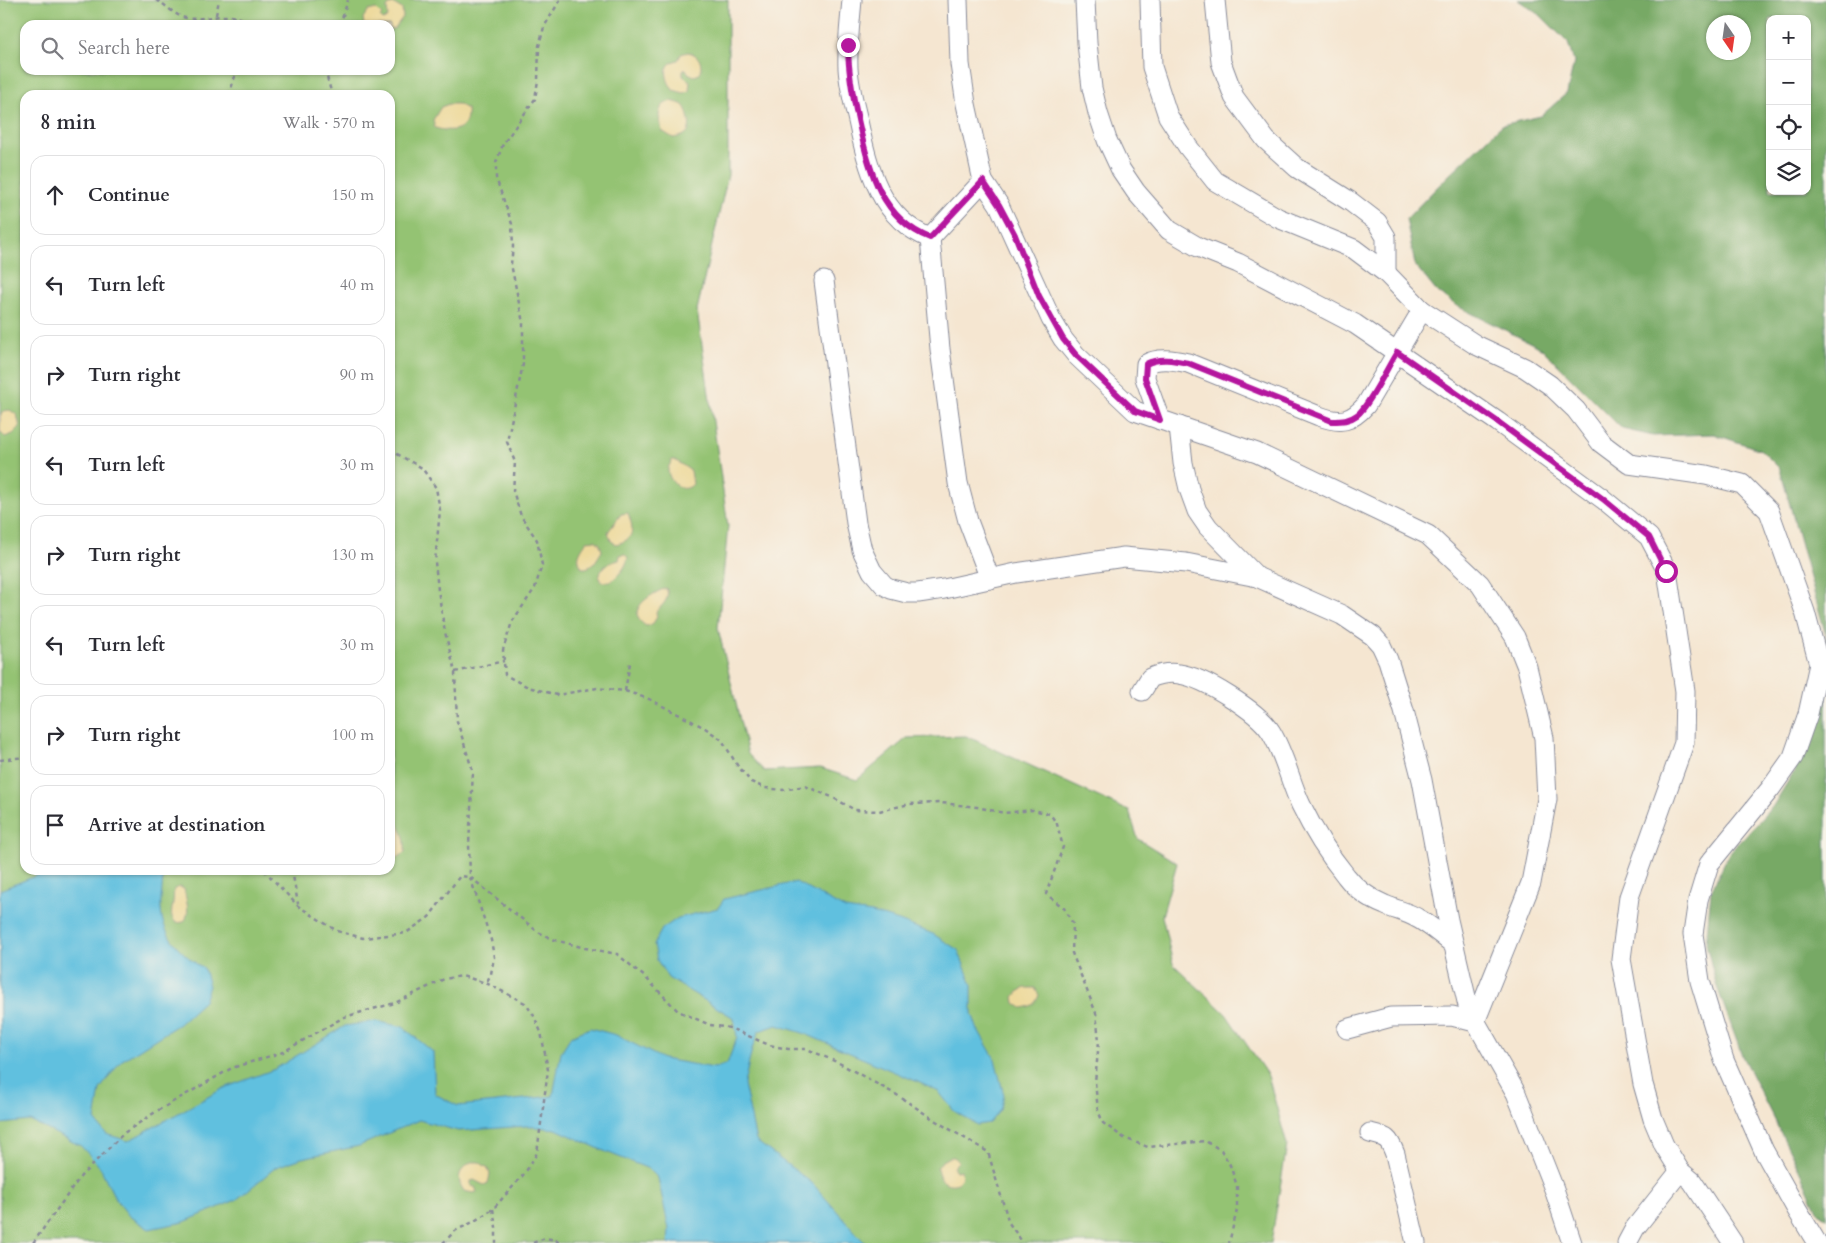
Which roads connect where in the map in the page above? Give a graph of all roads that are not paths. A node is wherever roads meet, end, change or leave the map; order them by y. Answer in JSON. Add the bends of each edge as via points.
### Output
{"nodes":[{"id":1,"x":852,"y":0,"type":"edge"},
{"id":2,"x":958,"y":0,"type":"edge"},
{"id":3,"x":1085,"y":0,"type":"edge"},
{"id":4,"x":1150,"y":0,"type":"edge"},
{"id":5,"x":1215,"y":0,"type":"edge"},
{"id":6,"x":983,"y":181,"type":"junction"},
{"id":7,"x":930,"y":238,"type":"junction"},
{"id":8,"x":1386,"y":274,"type":"junction"},
{"id":9,"x":824,"y":281,"type":"dead end"},
{"id":10,"x":1422,"y":310,"type":"junction"},
{"id":11,"x":1397,"y":352,"type":"junction"},
{"id":12,"x":1160,"y":420,"type":"junction"},
{"id":13,"x":1179,"y":426,"type":"junction"},
{"id":14,"x":1257,"y":578,"type":"junction"},
{"id":15,"x":990,"y":579,"type":"junction"},
{"id":16,"x":1142,"y":691,"type":"dead end"},
{"id":17,"x":1454,"y":945,"type":"junction"},
{"id":18,"x":1475,"y":1022,"type":"junction"},
{"id":19,"x":1347,"y":1029,"type":"dead end"},
{"id":20,"x":1370,"y":1133,"type":"dead end"},
{"id":21,"x":1680,"y":1171,"type":"junction"},
{"id":22,"x":1416,"y":1243,"type":"edge"},
{"id":23,"x":1572,"y":1243,"type":"edge"},
{"id":24,"x":1627,"y":1243,"type":"edge"},
{"id":25,"x":1733,"y":1243,"type":"edge"},
{"id":26,"x":1818,"y":1243,"type":"edge"}],
"edges":[{"from":1,"to":7,"type":"street","via":[[848,70],[870,172],[883,198],[894,211],[908,225]]},
{"from":2,"to":6,"type":"street","via":[[960,64]]},
{"from":3,"to":11,"type":"street","via":[[1092,88],[1098,113],[1121,170],[1169,230],[1346,320]]},
{"from":4,"to":8,"type":"street","via":[[1152,67],[1168,116],[1216,181],[1278,218],[1354,249]]},
{"from":5,"to":8,"type":"street","via":[[1221,62],[1234,97],[1266,140],[1297,168],[1377,222],[1386,237]]},
{"from":6,"to":7,"type":"street"},
{"from":6,"to":12,"type":"street","via":[[1015,235],[1039,296],[1063,339],[1135,411]]},
{"from":7,"to":15,"type":"street","via":[[952,452],[962,504]]},
{"from":8,"to":10,"type":"street"},
{"from":9,"to":15,"type":"street","via":[[856,523],[862,550],[872,571],[884,585],[907,593]]},
{"from":10,"to":11,"type":"street"},
{"from":10,"to":26,"type":"street","via":[[1476,346],[1525,368],[1550,384],[1576,410],[1601,443],[1629,464],[1706,475],[1742,484],[1769,511],[1805,612],[1819,664],[1808,714],[1793,757],[1710,864],[1698,900],[1693,934],[1700,981],[1724,1060],[1764,1151]]},
{"from":11,"to":12,"type":"street","via":[[1366,405],[1358,414],[1344,421],[1332,421],[1188,363],[1152,361],[1146,364],[1145,378]]},
{"from":11,"to":21,"type":"street","via":[[1610,505],[1649,537],[1666,571],[1685,691],[1684,742],[1629,897],[1621,959],[1652,1119]]},
{"from":12,"to":13,"type":"street"},
{"from":13,"to":14,"type":"street","via":[[1182,463],[1197,511]]},
{"from":13,"to":18,"type":"street","via":[[1257,453],[1428,535],[1480,584],[1515,637],[1527,667],[1544,738],[1547,799],[1531,883]]},
{"from":14,"to":15,"type":"street","via":[[1186,563],[1124,557]]},
{"from":14,"to":17,"type":"street","via":[[1342,616],[1381,645],[1404,711],[1422,780]]},
{"from":16,"to":17,"type":"street","via":[[1150,678],[1164,673],[1180,674],[1200,680],[1249,711],[1270,730],[1301,805],[1346,876],[1358,889],[1417,918]]},
{"from":17,"to":18,"type":"street","via":[[1464,995]]},
{"from":18,"to":19,"type":"street","via":[[1452,1016],[1391,1018]]},
{"from":18,"to":23,"type":"street","via":[[1516,1093]]},
{"from":20,"to":22,"type":"street","via":[[1384,1136],[1390,1142]]},
{"from":21,"to":24,"type":"street"},
{"from":21,"to":25,"type":"street","via":[[1692,1181]]}]}
